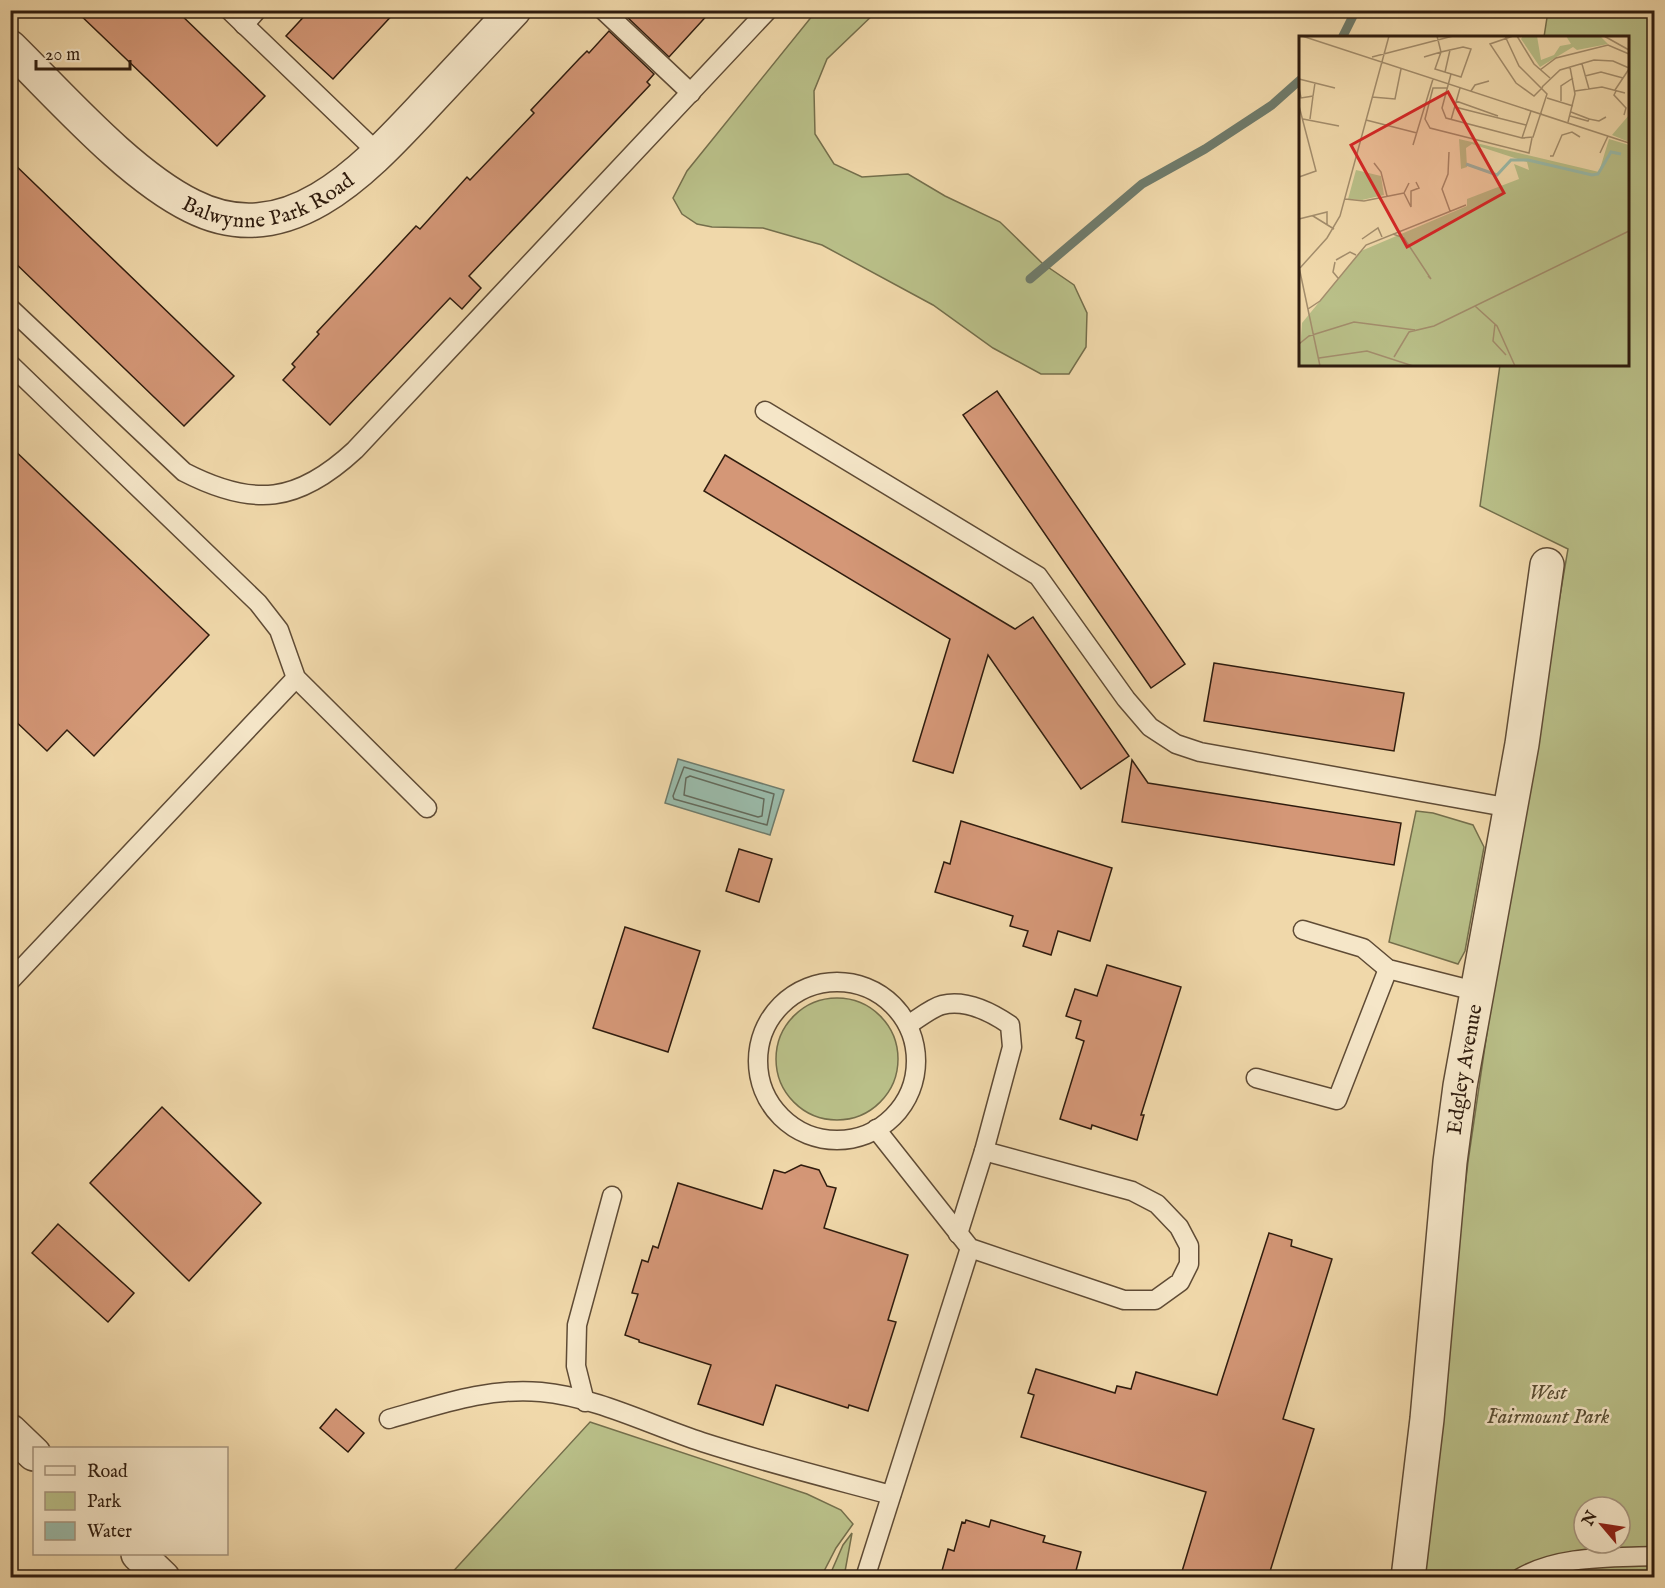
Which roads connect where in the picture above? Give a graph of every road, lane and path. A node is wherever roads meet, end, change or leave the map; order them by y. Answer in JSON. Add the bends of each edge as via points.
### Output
{"nodes":[{"id":1,"x":230,"y":10,"type":"edge"},
{"id":2,"x":257,"y":10,"type":"edge"},
{"id":3,"x":514,"y":10,"type":"edge"},
{"id":4,"x":603,"y":10,"type":"edge"},
{"id":5,"x":768,"y":10,"type":"edge"},
{"id":6,"x":244,"y":25,"type":"junction"},
{"id":7,"x":10,"y":47,"type":"edge"},
{"id":8,"x":691,"y":93,"type":"junction"},
{"id":9,"x":379,"y":154,"type":"junction"},
{"id":10,"x":10,"y":308,"type":"edge"},
{"id":11,"x":10,"y":364,"type":"edge"},
{"id":12,"x":765,"y":411,"type":"dead end"},
{"id":13,"x":1547,"y":565,"type":"dead end"},
{"id":14,"x":296,"y":678,"type":"junction"},
{"id":15,"x":427,"y":808,"type":"dead end"},
{"id":16,"x":1511,"y":808,"type":"junction"},
{"id":17,"x":1303,"y":930,"type":"dead end"},
{"id":18,"x":1388,"y":969,"type":"junction"},
{"id":19,"x":10,"y":981,"type":"edge"},
{"id":20,"x":1475,"y":991,"type":"junction"},
{"id":21,"x":908,"y":1025,"type":"junction"},
{"id":22,"x":1256,"y":1078,"type":"dead end"},
{"id":23,"x":876,"y":1129,"type":"junction"},
{"id":24,"x":984,"y":1151,"type":"junction"},
{"id":25,"x":612,"y":1196,"type":"dead end"},
{"id":26,"x":964,"y":1241,"type":"junction"},
{"id":27,"x":585,"y":1402,"type":"junction"},
{"id":28,"x":390,"y":1419,"type":"dead end"},
{"id":29,"x":10,"y":1431,"type":"edge"},
{"id":30,"x":33,"y":1453,"type":"edge"},
{"id":31,"x":891,"y":1495,"type":"junction"},
{"id":32,"x":139,"y":1555,"type":"edge"},
{"id":33,"x":1654,"y":1556,"type":"edge"},
{"id":34,"x":163,"y":1578,"type":"edge"},
{"id":35,"x":865,"y":1578,"type":"edge"},
{"id":36,"x":1408,"y":1578,"type":"edge"},
{"id":37,"x":1520,"y":1578,"type":"edge"}],
"edges":[{"from":1,"to":6,"type":"lane"},
{"from":2,"to":6,"type":"lane"},
{"from":3,"to":9,"type":"street","name":"Balwynne Park Road"},
{"from":4,"to":8,"type":"lane"},
{"from":5,"to":8,"type":"lane"},
{"from":6,"to":9,"type":"lane"},
{"from":7,"to":9,"type":"street","name":"Balwynne Park Road","via":[[140,171],[192,206],[215,215],[243,219],[293,212],[341,187]]},
{"from":8,"to":10,"type":"lane","via":[[356,450],[330,474],[299,489],[240,495],[184,472]]},
{"from":11,"to":14,"type":"lane","via":[[258,603],[279,630]]},
{"from":12,"to":16,"type":"lane","via":[[1038,576],[1126,699],[1150,727],[1176,744],[1200,752]]},
{"from":13,"to":16,"type":"street","name":"Edgley Avenue"},
{"from":14,"to":15,"type":"lane"},
{"from":14,"to":19,"type":"lane"},
{"from":16,"to":20,"type":"street","name":"Edgley Avenue"},
{"from":17,"to":18,"type":"lane","via":[[1363,948]]},
{"from":18,"to":20,"type":"lane"},
{"from":18,"to":22,"type":"lane","via":[[1337,1100]]},
{"from":20,"to":36,"type":"street","name":"Edgley Avenue","via":[[1450,1162]]},
{"from":21,"to":23,"type":"lane","via":[[916,1050],[915,1076],[906,1101],[888,1122]]},
{"from":21,"to":23,"type":"lane","via":[[893,1005],[872,989],[847,982],[822,982],[798,991],[778,1008],[764,1029],[757,1054],[759,1080],[770,1105],[788,1125],[812,1137],[839,1141],[865,1136]]},
{"from":21,"to":24,"type":"lane","via":[[941,1005],[960,1005],[990,1012],[1010,1025],[1012,1047]]},
{"from":23,"to":26,"type":"lane"},
{"from":24,"to":26,"type":"lane"},
{"from":24,"to":26,"type":"lane","via":[[1149,1199],[1179,1227],[1189,1246],[1189,1264],[1180,1282],[1155,1300],[1124,1300]]},
{"from":25,"to":27,"type":"lane","via":[[577,1325],[576,1366]]},
{"from":26,"to":31,"type":"lane"},
{"from":27,"to":28,"type":"lane","via":[[542,1392],[501,1392],[464,1397]]},
{"from":27,"to":31,"type":"lane","via":[[703,1442]]},
{"from":29,"to":30,"type":"street"},
{"from":31,"to":35,"type":"lane"},
{"from":32,"to":34,"type":"street"},
{"from":33,"to":37,"type":"lane","via":[[1573,1560],[1540,1566]]}]}
